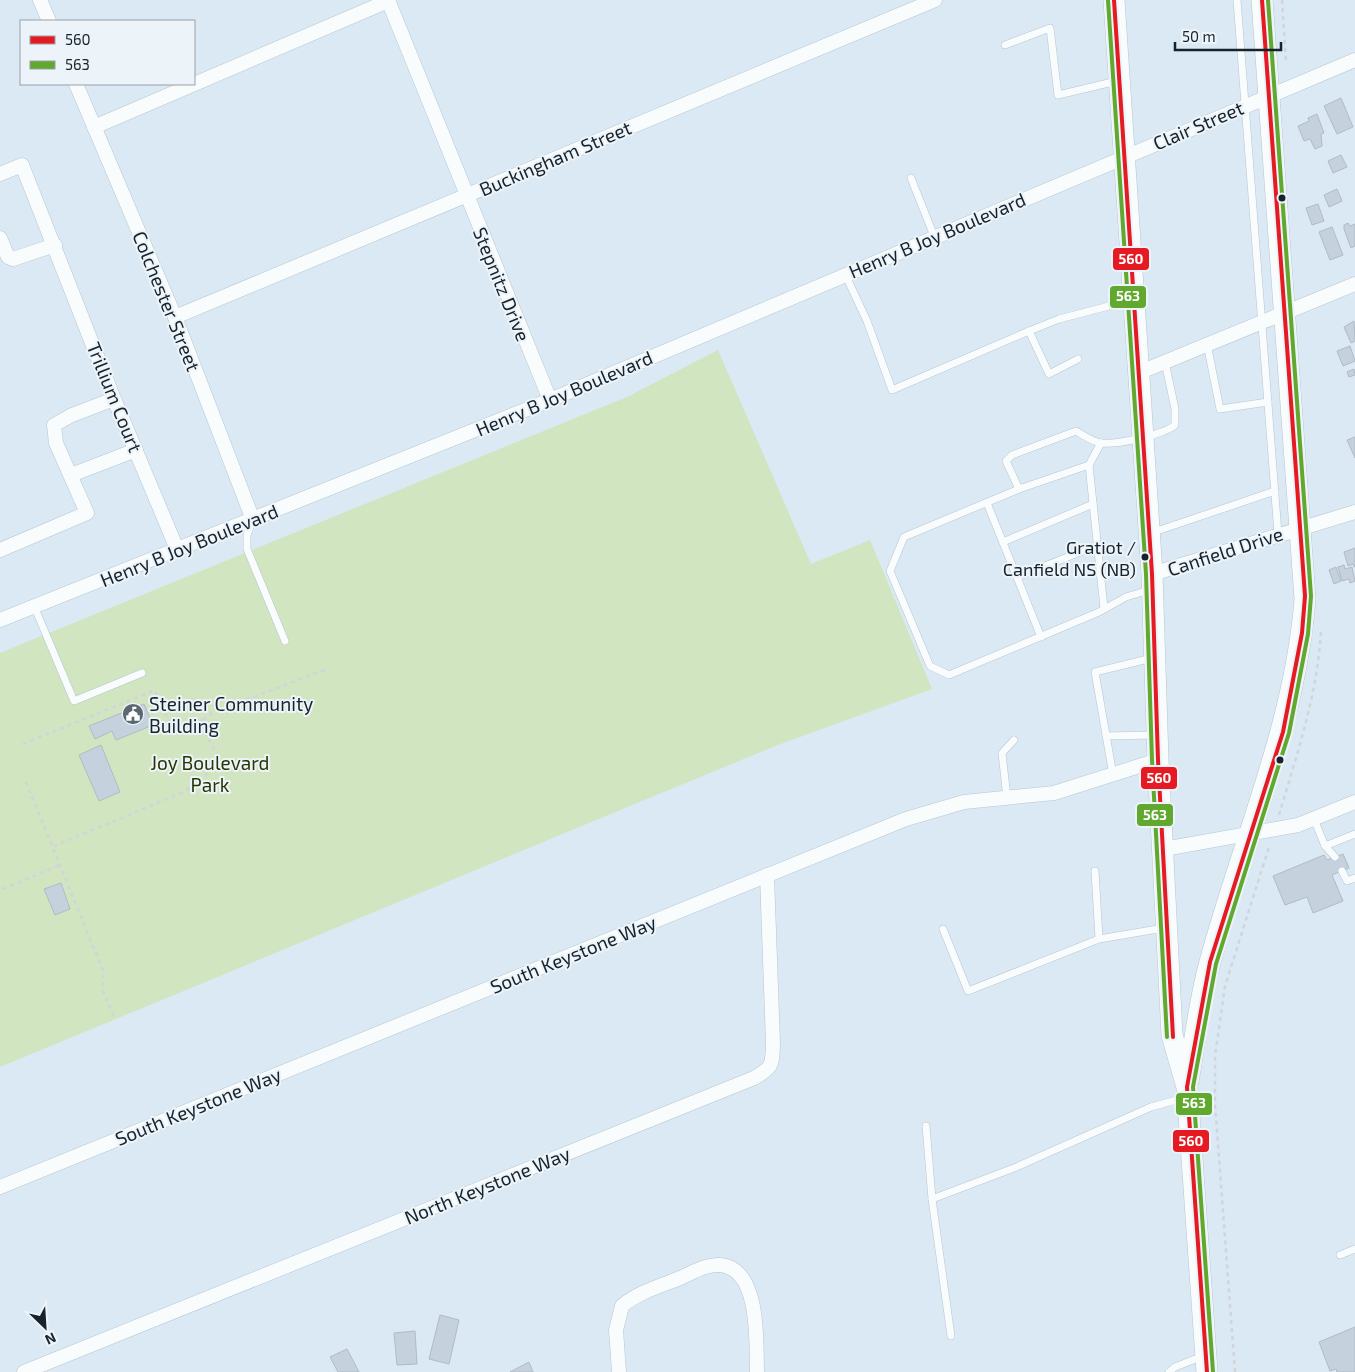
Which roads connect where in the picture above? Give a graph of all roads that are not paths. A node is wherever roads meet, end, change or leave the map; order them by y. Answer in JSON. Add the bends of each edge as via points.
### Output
{"nodes":[{"id":1,"x":40,"y":0,"type":"edge"},
{"id":2,"x":388,"y":0,"type":"edge"},
{"id":3,"x":935,"y":0,"type":"edge"},
{"id":4,"x":1114,"y":0,"type":"edge"},
{"id":5,"x":1237,"y":0,"type":"edge"},
{"id":6,"x":1262,"y":0,"type":"edge"},
{"id":7,"x":49,"y":20,"type":"edge"},
{"id":8,"x":1005,"y":46,"type":"dead end"},
{"id":9,"x":1355,"y":60,"type":"edge"},
{"id":10,"x":1119,"y":80,"type":"junction"},
{"id":11,"x":195,"y":83,"type":"edge"},
{"id":12,"x":76,"y":85,"type":"edge"},
{"id":13,"x":191,"y":85,"type":"edge"},
{"id":14,"x":1270,"y":94,"type":"junction"},
{"id":15,"x":1245,"y":105,"type":"junction"},
{"id":16,"x":94,"y":127,"type":"junction"},
{"id":17,"x":1124,"y":156,"type":"junction"},
{"id":18,"x":0,"y":174,"type":"edge"},
{"id":19,"x":911,"y":178,"type":"dead end"},
{"id":20,"x":466,"y":195,"type":"junction"},
{"id":21,"x":934,"y":236,"type":"junction"},
{"id":22,"x":0,"y":238,"type":"edge"},
{"id":23,"x":55,"y":245,"type":"junction"},
{"id":24,"x":845,"y":274,"type":"junction"},
{"id":25,"x":1355,"y":284,"type":"edge"},
{"id":26,"x":1132,"y":300,"type":"junction"},
{"id":27,"x":1285,"y":313,"type":"junction"},
{"id":28,"x":175,"y":317,"type":"junction"},
{"id":29,"x":1262,"y":322,"type":"junction"},
{"id":30,"x":1029,"y":332,"type":"junction"},
{"id":31,"x":1207,"y":344,"type":"junction"},
{"id":32,"x":1078,"y":359,"type":"dead end"},
{"id":33,"x":1165,"y":362,"type":"junction"},
{"id":34,"x":1138,"y":373,"type":"junction"},
{"id":35,"x":114,"y":398,"type":"junction"},
{"id":36,"x":550,"y":400,"type":"junction"},
{"id":37,"x":1268,"y":402,"type":"junction"},
{"id":38,"x":1142,"y":438,"type":"junction"},
{"id":39,"x":1101,"y":443,"type":"junction"},
{"id":40,"x":136,"y":450,"type":"junction"},
{"id":41,"x":1089,"y":465,"type":"junction"},
{"id":42,"x":71,"y":475,"type":"junction"},
{"id":43,"x":1019,"y":489,"type":"junction"},
{"id":44,"x":1275,"y":491,"type":"junction"},
{"id":45,"x":987,"y":503,"type":"junction"},
{"id":46,"x":1093,"y":504,"type":"junction"},
{"id":47,"x":1355,"y":512,"type":"edge"},
{"id":48,"x":253,"y":520,"type":"junction"},
{"id":49,"x":1300,"y":527,"type":"junction"},
{"id":50,"x":1148,"y":534,"type":"junction"},
{"id":51,"x":1278,"y":534,"type":"junction"},
{"id":52,"x":1003,"y":542,"type":"junction"},
{"id":53,"x":1098,"y":545,"type":"junction"},
{"id":54,"x":177,"y":549,"type":"junction"},
{"id":55,"x":0,"y":550,"type":"edge"},
{"id":56,"x":1017,"y":577,"type":"junction"},
{"id":57,"x":1152,"y":582,"type":"junction"},
{"id":58,"x":34,"y":606,"type":"junction"},
{"id":59,"x":1104,"y":608,"type":"junction"},
{"id":60,"x":0,"y":620,"type":"edge"},
{"id":61,"x":1041,"y":636,"type":"junction"},
{"id":62,"x":285,"y":641,"type":"dead end"},
{"id":63,"x":1155,"y":657,"type":"junction"},
{"id":64,"x":142,"y":673,"type":"dead end"},
{"id":65,"x":1157,"y":735,"type":"junction"},
{"id":66,"x":1106,"y":736,"type":"junction"},
{"id":67,"x":1014,"y":740,"type":"dead end"},
{"id":68,"x":1158,"y":760,"type":"junction"},
{"id":69,"x":1113,"y":775,"type":"junction"},
{"id":70,"x":1008,"y":799,"type":"junction"},
{"id":71,"x":1355,"y":802,"type":"edge"},
{"id":72,"x":1314,"y":819,"type":"junction"},
{"id":73,"x":1355,"y":834,"type":"edge"},
{"id":74,"x":1250,"y":835,"type":"junction"},
{"id":75,"x":1325,"y":846,"type":"junction"},
{"id":76,"x":1164,"y":849,"type":"junction"},
{"id":77,"x":1335,"y":856,"type":"dead end"},
{"id":78,"x":1096,"y":871,"type":"dead end"},
{"id":79,"x":1342,"y":871,"type":"dead end"},
{"id":80,"x":767,"y":875,"type":"junction"},
{"id":81,"x":1351,"y":879,"type":"edge"},
{"id":82,"x":1167,"y":928,"type":"junction"},
{"id":83,"x":943,"y":929,"type":"dead end"},
{"id":84,"x":1099,"y":939,"type":"junction"},
{"id":85,"x":1187,"y":1092,"type":"junction"},
{"id":86,"x":926,"y":1126,"type":"dead end"},
{"id":87,"x":0,"y":1187,"type":"edge"},
{"id":88,"x":932,"y":1199,"type":"junction"},
{"id":89,"x":1355,"y":1249,"type":"edge"},
{"id":90,"x":1340,"y":1255,"type":"dead end"},
{"id":91,"x":950,"y":1336,"type":"dead end"},
{"id":92,"x":1206,"y":1364,"type":"edge"},
{"id":93,"x":24,"y":1372,"type":"edge"},
{"id":94,"x":619,"y":1372,"type":"edge"},
{"id":95,"x":757,"y":1372,"type":"edge"},
{"id":96,"x":1170,"y":1372,"type":"edge"}],
"edges":[{"from":1,"to":7,"type":"street"},
{"from":2,"to":11,"type":"street"},
{"from":2,"to":20,"type":"street","name":"Stepnitz Drive"},
{"from":3,"to":20,"type":"street","name":"Buckingham Street"},
{"from":4,"to":10,"type":"main road"},
{"from":5,"to":15,"type":"lane"},
{"from":6,"to":14,"type":"main road"},
{"from":8,"to":10,"type":"lane","via":[[1050,28],[1058,95]]},
{"from":9,"to":14,"type":"street","name":"Clair Street"},
{"from":10,"to":17,"type":"main road"},
{"from":12,"to":16,"type":"street","name":"Colchester Street"},
{"from":13,"to":16,"type":"street"},
{"from":14,"to":15,"type":"street","name":"Clair Street"},
{"from":14,"to":27,"type":"main road"},
{"from":15,"to":17,"type":"street","name":"Clair Street"},
{"from":15,"to":29,"type":"lane"},
{"from":16,"to":28,"type":"street","name":"Colchester Street"},
{"from":17,"to":21,"type":"street","name":"Henry B Joy Boulevard"},
{"from":17,"to":26,"type":"main road"},
{"from":18,"to":23,"type":"street","name":"Trillium Court","via":[[22,165]]},
{"from":19,"to":21,"type":"lane"},
{"from":20,"to":28,"type":"street","name":"Buckingham Street"},
{"from":20,"to":36,"type":"street","name":"Stepnitz Drive"},
{"from":21,"to":24,"type":"street","name":"Henry B Joy Boulevard"},
{"from":22,"to":23,"type":"street","via":[[8,257],[13,259]]},
{"from":23,"to":35,"type":"street","name":"Trillium Court"},
{"from":24,"to":30,"type":"lane","via":[[867,321],[892,390]]},
{"from":24,"to":36,"type":"street","name":"Henry B Joy Boulevard"},
{"from":25,"to":27,"type":"street"},
{"from":26,"to":30,"type":"lane","via":[[1059,319]]},
{"from":26,"to":34,"type":"main road"},
{"from":27,"to":29,"type":"street"},
{"from":27,"to":49,"type":"main road"},
{"from":28,"to":48,"type":"street","name":"Colchester Street"},
{"from":29,"to":31,"type":"street"},
{"from":29,"to":37,"type":"lane"},
{"from":30,"to":32,"type":"lane","via":[[1048,374]]},
{"from":31,"to":33,"type":"street"},
{"from":31,"to":37,"type":"lane","via":[[1220,409]]},
{"from":33,"to":34,"type":"street"},
{"from":33,"to":38,"type":"lane","via":[[1175,409],[1175,426]]},
{"from":34,"to":38,"type":"main road"},
{"from":35,"to":40,"type":"street","name":"Trillium Court"},
{"from":35,"to":42,"type":"street","via":[[54,425],[56,443]]},
{"from":36,"to":48,"type":"street","name":"Henry B Joy Boulevard"},
{"from":37,"to":44,"type":"lane"},
{"from":38,"to":39,"type":"lane"},
{"from":38,"to":50,"type":"main road"},
{"from":39,"to":41,"type":"lane"},
{"from":39,"to":43,"type":"lane","via":[[1076,431],[1012,454],[1006,461]]},
{"from":40,"to":42,"type":"street"},
{"from":40,"to":54,"type":"street","name":"Trillium Court"},
{"from":41,"to":43,"type":"lane"},
{"from":41,"to":46,"type":"lane"},
{"from":42,"to":55,"type":"street","via":[[87,513]]},
{"from":43,"to":45,"type":"lane"},
{"from":44,"to":50,"type":"lane"},
{"from":44,"to":51,"type":"lane"},
{"from":45,"to":52,"type":"lane"},
{"from":45,"to":61,"type":"lane","via":[[904,537],[890,571],[930,666],[949,675]]},
{"from":46,"to":52,"type":"lane"},
{"from":46,"to":53,"type":"lane"},
{"from":47,"to":49,"type":"street","name":"Canfield Drive"},
{"from":48,"to":54,"type":"street","name":"Henry B Joy Boulevard"},
{"from":48,"to":62,"type":"lane","via":[[247,535],[247,549]]},
{"from":49,"to":51,"type":"street","name":"Canfield Drive"},
{"from":49,"to":74,"type":"main road","via":[[1305,596],[1302,633],[1283,732]]},
{"from":50,"to":57,"type":"main road"},
{"from":51,"to":57,"type":"street","name":"Canfield Drive"},
{"from":52,"to":56,"type":"lane"},
{"from":53,"to":56,"type":"lane"},
{"from":53,"to":59,"type":"lane"},
{"from":54,"to":58,"type":"street","name":"Henry B Joy Boulevard"},
{"from":56,"to":61,"type":"lane"},
{"from":57,"to":59,"type":"lane"},
{"from":57,"to":63,"type":"main road"},
{"from":58,"to":60,"type":"street","name":"Henry B Joy Boulevard"},
{"from":58,"to":64,"type":"lane","via":[[74,701]]},
{"from":59,"to":61,"type":"lane"},
{"from":63,"to":65,"type":"main road"},
{"from":63,"to":66,"type":"lane","via":[[1095,672]]},
{"from":65,"to":66,"type":"lane"},
{"from":65,"to":68,"type":"main road"},
{"from":66,"to":69,"type":"lane"},
{"from":67,"to":70,"type":"lane","via":[[1002,753]]},
{"from":68,"to":69,"type":"street","name":"South Keystone Way"},
{"from":68,"to":76,"type":"main road"},
{"from":69,"to":70,"type":"street","name":"South Keystone Way","via":[[1054,793]]},
{"from":70,"to":80,"type":"street","name":"South Keystone Way","via":[[964,802],[906,819]]},
{"from":71,"to":72,"type":"street"},
{"from":72,"to":74,"type":"street"},
{"from":72,"to":75,"type":"lane"},
{"from":73,"to":75,"type":"lane"},
{"from":74,"to":76,"type":"street"},
{"from":74,"to":85,"type":"main road","via":[[1210,962]]},
{"from":75,"to":77,"type":"lane"},
{"from":76,"to":82,"type":"main road"},
{"from":78,"to":84,"type":"lane"},
{"from":79,"to":81,"type":"lane"},
{"from":80,"to":87,"type":"street","name":"South Keystone Way"},
{"from":80,"to":93,"type":"street","name":"North Keystone Way","via":[[773,1043],[772,1063],[768,1070]]},
{"from":82,"to":84,"type":"lane"},
{"from":82,"to":85,"type":"main road","via":[[1172,1034]]},
{"from":83,"to":84,"type":"lane","via":[[968,992]]},
{"from":85,"to":88,"type":"lane","via":[[1014,1168]]},
{"from":85,"to":92,"type":"main road"},
{"from":86,"to":88,"type":"lane"},
{"from":88,"to":91,"type":"lane"},
{"from":89,"to":90,"type":"lane"},
{"from":92,"to":96,"type":"lane","via":[[1175,1367]]},
{"from":94,"to":95,"type":"street","via":[[616,1330],[622,1306],[643,1293],[719,1265],[738,1272],[752,1300]]}]}
